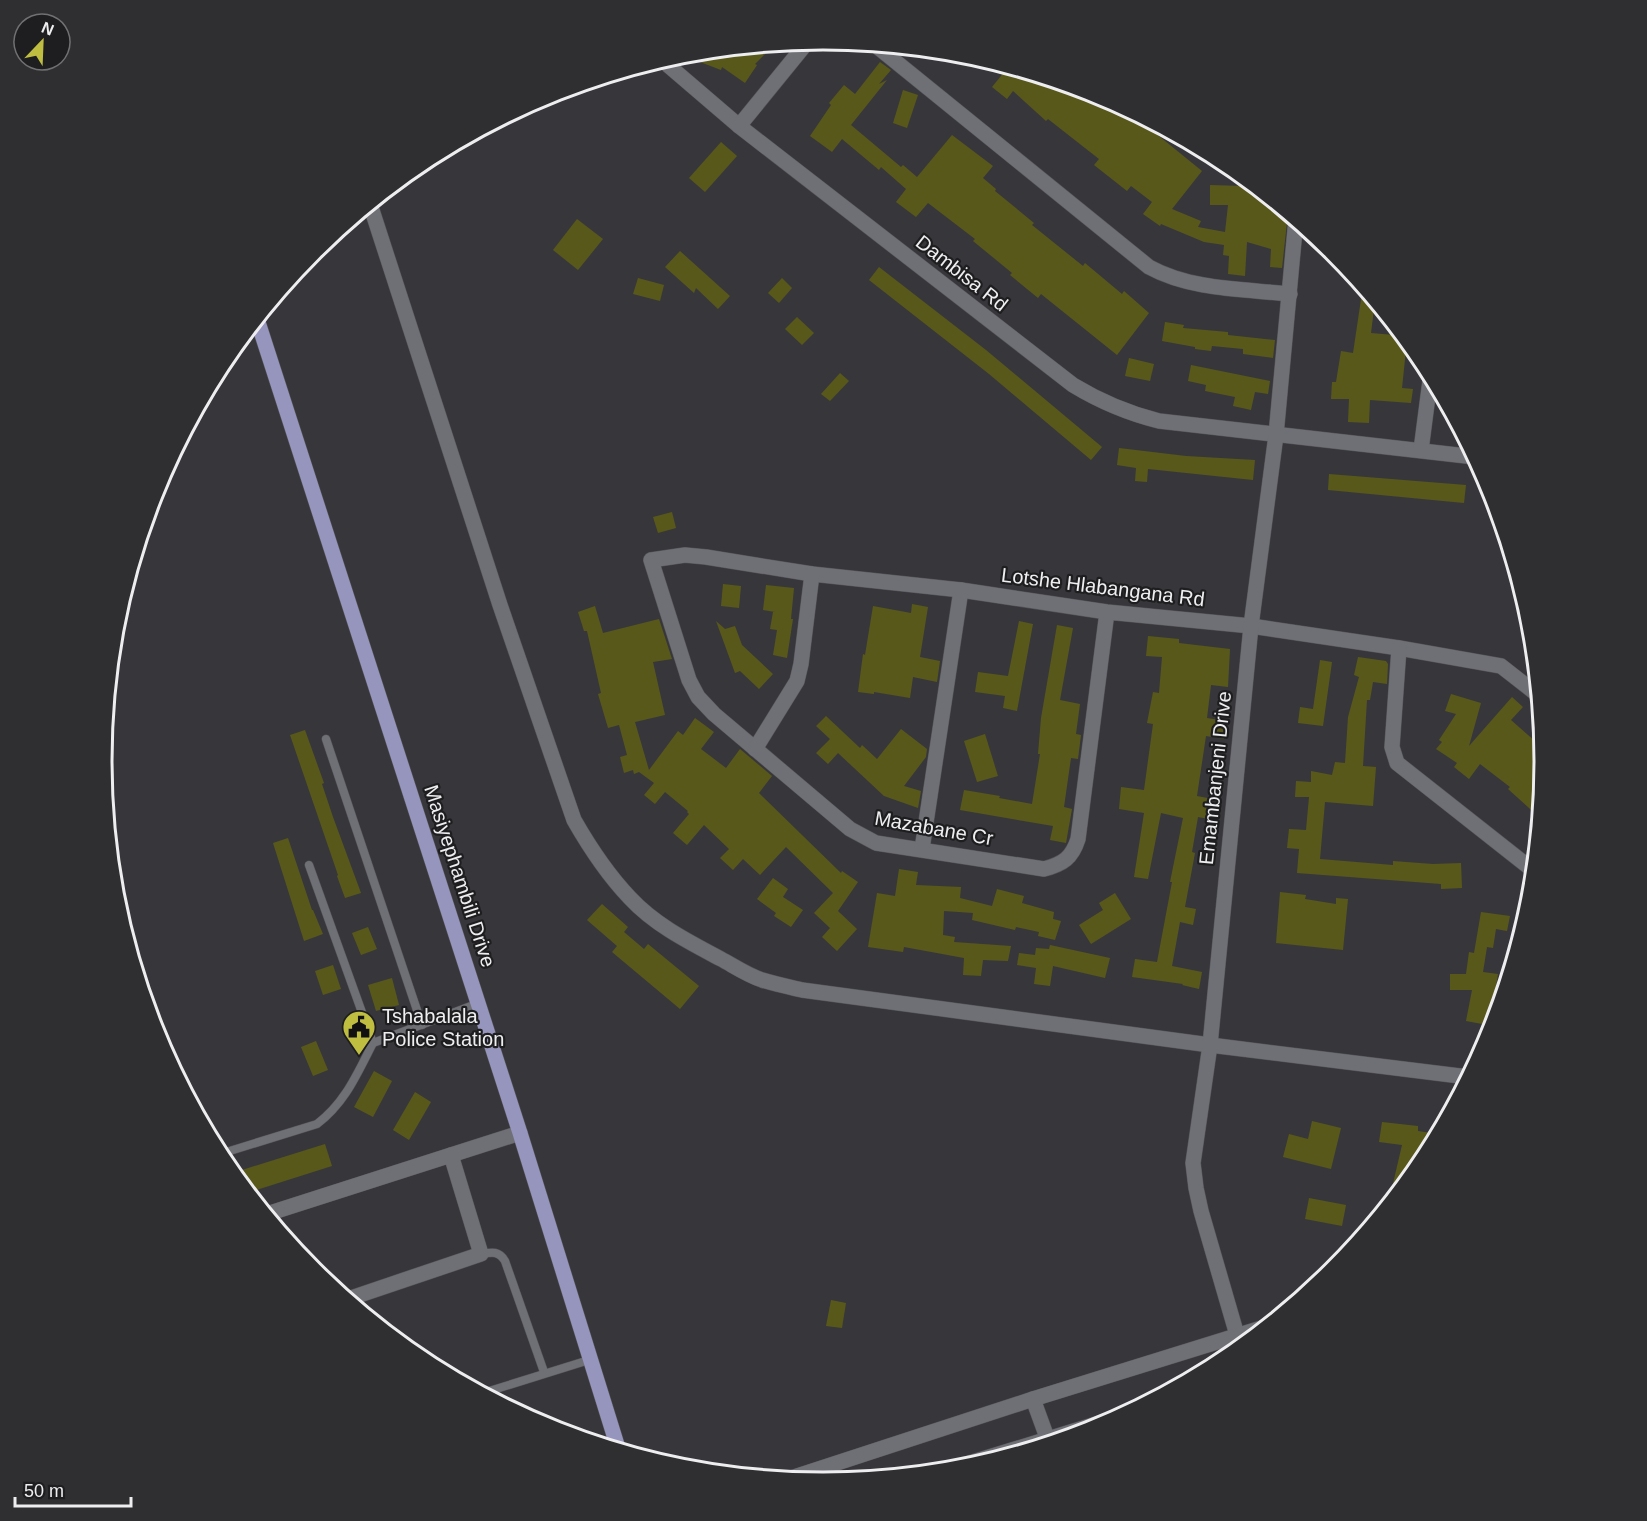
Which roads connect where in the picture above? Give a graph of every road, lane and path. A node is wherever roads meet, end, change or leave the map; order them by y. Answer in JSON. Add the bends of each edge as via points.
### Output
{"nodes":[{"id":1,"x":800,"y":51,"type":"edge"},
{"id":2,"x":885,"y":53,"type":"edge"},
{"id":3,"x":670,"y":67,"type":"edge"},
{"id":4,"x":739,"y":126,"type":"junction"},
{"id":5,"x":372,"y":211,"type":"edge"},
{"id":6,"x":1295,"y":229,"type":"edge"},
{"id":7,"x":1290,"y":294,"type":"junction"},
{"id":8,"x":260,"y":327,"type":"edge"},
{"id":9,"x":1429,"y":388,"type":"edge"},
{"id":10,"x":1276,"y":435,"type":"junction"},
{"id":11,"x":1421,"y":450,"type":"junction"},
{"id":12,"x":1465,"y":456,"type":"edge"},
{"id":13,"x":651,"y":560,"type":"joint"},
{"id":14,"x":812,"y":574,"type":"junction"},
{"id":15,"x":961,"y":590,"type":"junction"},
{"id":16,"x":1107,"y":612,"type":"junction"},
{"id":17,"x":1251,"y":626,"type":"junction"},
{"id":18,"x":1399,"y":648,"type":"junction"},
{"id":19,"x":1530,"y":687,"type":"edge"},
{"id":20,"x":326,"y":739,"type":"dead end"},
{"id":21,"x":755,"y":749,"type":"junction"},
{"id":22,"x":922,"y":849,"type":"junction"},
{"id":23,"x":309,"y":865,"type":"dead end"},
{"id":24,"x":1526,"y":865,"type":"edge"},
{"id":25,"x":479,"y":1003,"type":"junction"},
{"id":26,"x":422,"y":1025,"type":"junction"},
{"id":27,"x":373,"y":1043,"type":"junction"},
{"id":28,"x":1210,"y":1045,"type":"junction"},
{"id":29,"x":1460,"y":1076,"type":"edge"},
{"id":30,"x":520,"y":1133,"type":"junction"},
{"id":31,"x":229,"y":1151,"type":"edge"},
{"id":32,"x":451,"y":1155,"type":"junction"},
{"id":33,"x":274,"y":1212,"type":"edge"},
{"id":34,"x":481,"y":1254,"type":"junction"},
{"id":35,"x":356,"y":1296,"type":"edge"},
{"id":36,"x":1245,"y":1333,"type":"edge"},
{"id":37,"x":1238,"y":1335,"type":"junction"},
{"id":38,"x":589,"y":1360,"type":"junction"},
{"id":39,"x":544,"y":1372,"type":"junction"},
{"id":40,"x":493,"y":1390,"type":"edge"},
{"id":41,"x":1033,"y":1399,"type":"junction"},
{"id":42,"x":1046,"y":1436,"type":"edge"},
{"id":43,"x":615,"y":1440,"type":"edge"},
{"id":44,"x":811,"y":1471,"type":"edge"}],
"edges":[{"from":1,"to":4,"type":"street"},
{"from":2,"to":7,"type":"street","via":[[1149,267],[1188,283]]},
{"from":3,"to":4,"type":"street","name":"Dambisa Rd"},
{"from":4,"to":10,"type":"street","name":"Dambisa Rd","via":[[1073,386],[1100,401],[1159,421]]},
{"from":5,"to":28,"type":"street","via":[[574,820],[631,900],[701,948],[760,979],[790,987]]},
{"from":6,"to":7,"type":"street","name":"Emambanjeni Drive"},
{"from":7,"to":10,"type":"street","name":"Emambanjeni Drive"},
{"from":8,"to":25,"type":"main road","name":"Masiyephambili Drive"},
{"from":9,"to":11,"type":"street"},
{"from":10,"to":11,"type":"street","name":"Dambisa Rd"},
{"from":10,"to":17,"type":"street","name":"Emambanjeni Drive"},
{"from":11,"to":12,"type":"street","name":"Dambisa Rd"},
{"from":13,"to":14,"type":"street","name":"Lotshe Hlabangana Rd","via":[[706,556]]},
{"from":13,"to":21,"type":"street","name":"Mazabane Cr","via":[[682,661],[698,697]]},
{"from":14,"to":15,"type":"street","name":"Lotshe Hlabangana Rd"},
{"from":14,"to":21,"type":"street","via":[[796,681]]},
{"from":15,"to":16,"type":"street","name":"Lotshe Hlabangana Rd"},
{"from":15,"to":22,"type":"street"},
{"from":16,"to":17,"type":"street","name":"Lotshe Hlabangana Rd"},
{"from":16,"to":22,"type":"street","name":"Mazabane Cr","via":[[1074,852],[1066,861],[1044,869]]},
{"from":17,"to":18,"type":"street","name":"Lotshe Hlabangana Rd"},
{"from":17,"to":28,"type":"street","name":"Emambanjeni Drive"},
{"from":18,"to":19,"type":"street","name":"Lotshe Hlabangana Rd","via":[[1501,666]]},
{"from":18,"to":24,"type":"street","via":[[1392,747],[1397,763]]},
{"from":20,"to":26,"type":"lane"},
{"from":21,"to":22,"type":"street","name":"Mazabane Cr","via":[[863,838]]},
{"from":23,"to":27,"type":"lane"},
{"from":25,"to":26,"type":"lane"},
{"from":25,"to":30,"type":"main road","name":"Masiyephambili Drive"},
{"from":26,"to":27,"type":"lane"},
{"from":27,"to":31,"type":"lane","via":[[347,1093],[329,1115],[317,1124]]},
{"from":28,"to":29,"type":"street"},
{"from":28,"to":37,"type":"street","name":"Emambanjeni Drive","via":[[1193,1163],[1201,1211]]},
{"from":30,"to":32,"type":"street"},
{"from":30,"to":38,"type":"main road","name":"Masiyephambili Drive"},
{"from":32,"to":33,"type":"street"},
{"from":32,"to":34,"type":"street"},
{"from":34,"to":35,"type":"street"},
{"from":34,"to":39,"type":"lane","via":[[494,1252],[505,1261]]},
{"from":36,"to":37,"type":"street"},
{"from":37,"to":41,"type":"street"},
{"from":38,"to":39,"type":"lane"},
{"from":38,"to":43,"type":"main road","name":"Masiyephambili Drive"},
{"from":39,"to":40,"type":"lane"},
{"from":41,"to":42,"type":"street"},
{"from":41,"to":44,"type":"street"}]}
